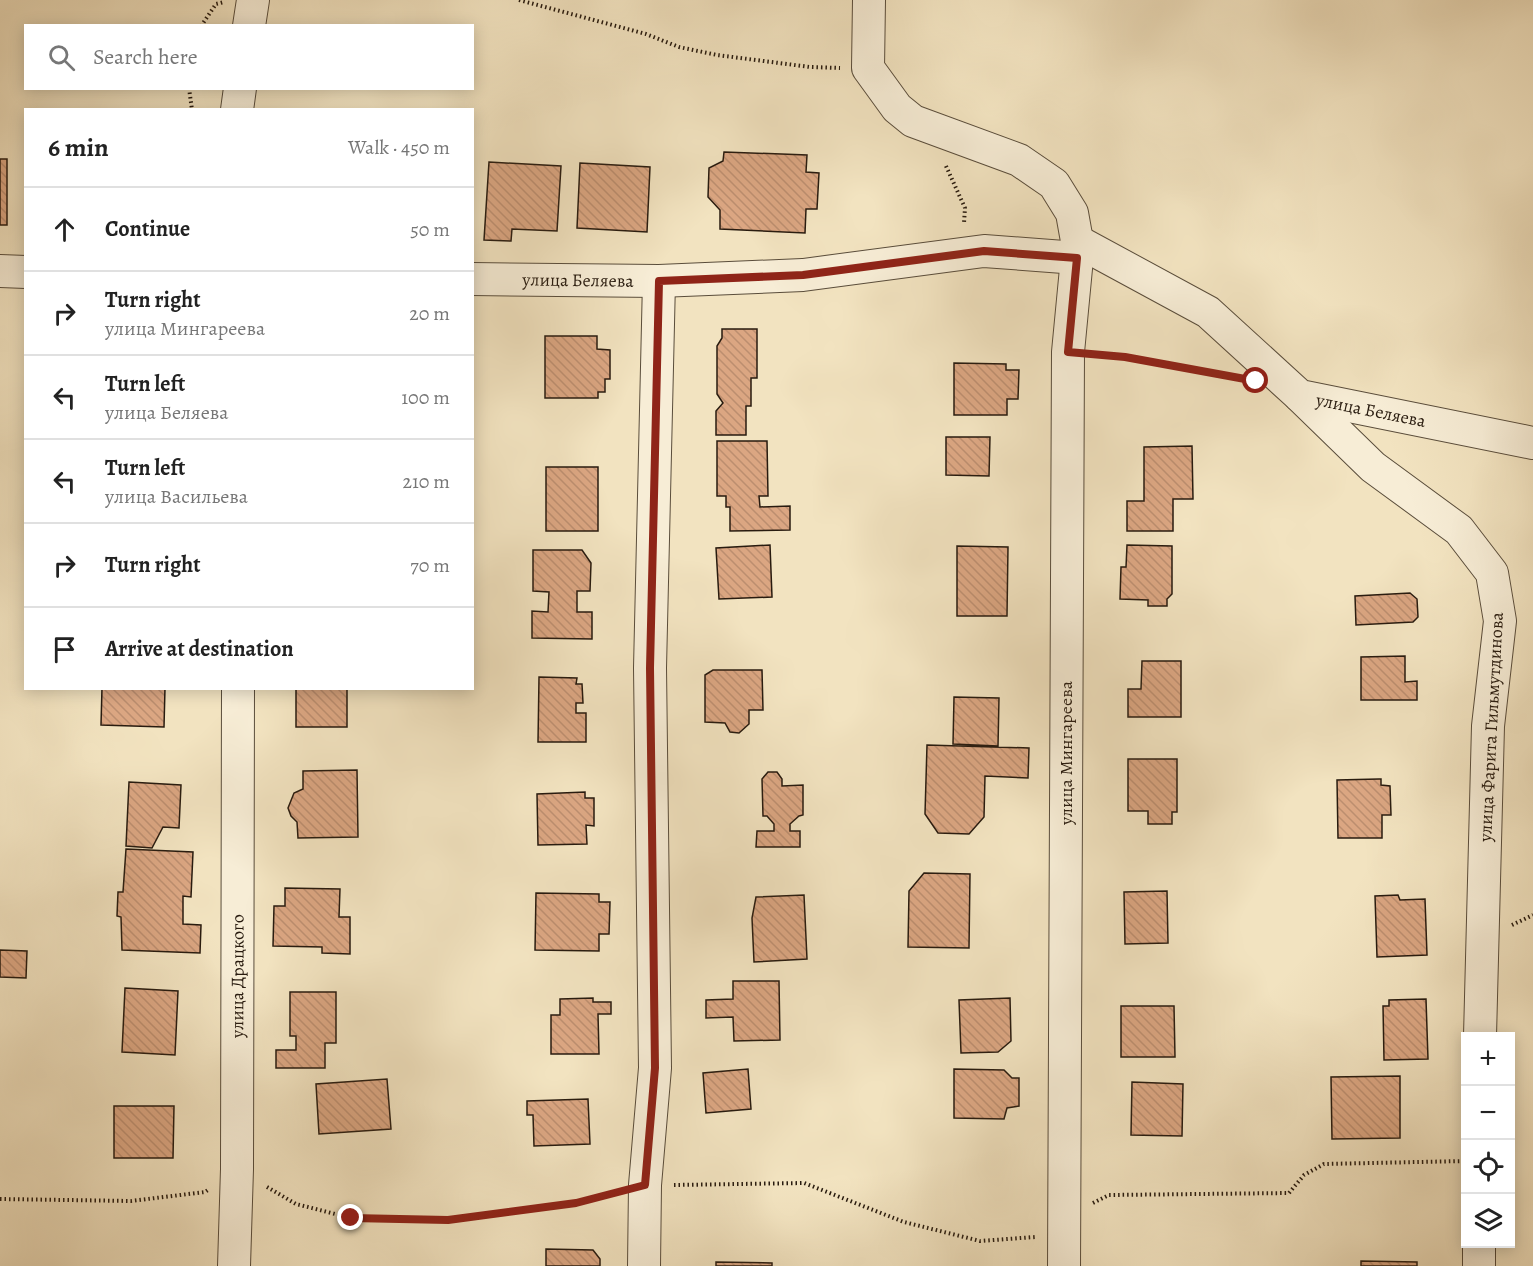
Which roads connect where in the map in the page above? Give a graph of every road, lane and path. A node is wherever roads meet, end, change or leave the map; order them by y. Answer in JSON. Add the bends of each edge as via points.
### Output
{"nodes":[{"id":1,"x":230,"y":0,"type":"edge"},
{"id":2,"x":252,"y":0,"type":"edge"},
{"id":3,"x":519,"y":0,"type":"edge"},
{"id":4,"x":869,"y":0,"type":"edge"},
{"id":5,"x":202,"y":24,"type":"edge"},
{"id":6,"x":249,"y":24,"type":"edge"},
{"id":7,"x":868,"y":69,"type":"junction"},
{"id":8,"x":189,"y":90,"type":"edge"},
{"id":9,"x":240,"y":90,"type":"edge"},
{"id":10,"x":192,"y":108,"type":"edge"},
{"id":11,"x":237,"y":108,"type":"edge"},
{"id":12,"x":944,"y":162,"type":"dead end"},
{"id":13,"x":1077,"y":250,"type":"junction"},
{"id":14,"x":938,"y":257,"type":"junction"},
{"id":15,"x":0,"y":271,"type":"edge"},
{"id":16,"x":24,"y":272,"type":"edge"},
{"id":17,"x":474,"y":279,"type":"edge"},
{"id":18,"x":659,"y":281,"type":"junction"},
{"id":19,"x":1068,"y":352,"type":"junction"},
{"id":20,"x":1234,"y":377,"type":"dead end"},
{"id":21,"x":1300,"y":396,"type":"junction"},
{"id":22,"x":1533,"y":443,"type":"edge"},
{"id":23,"x":238,"y":690,"type":"edge"},
{"id":24,"x":1480,"y":1032,"type":"edge"},
{"id":25,"x":1461,"y":1161,"type":"edge"},
{"id":26,"x":237,"y":1169,"type":"junction"},
{"id":27,"x":645,"y":1185,"type":"junction"},
{"id":28,"x":0,"y":1199,"type":"edge"},
{"id":29,"x":1479,"y":1248,"type":"edge"},
{"id":30,"x":1064,"y":1251,"type":"edge"},
{"id":31,"x":234,"y":1266,"type":"edge"},
{"id":32,"x":644,"y":1266,"type":"edge"},
{"id":33,"x":1479,"y":1266,"type":"edge"}],
"edges":[{"from":1,"to":5,"type":"path","via":[[216,4]]},
{"from":2,"to":6,"type":"street"},
{"from":3,"to":7,"type":"path","via":[[717,55],[810,67]]},
{"from":4,"to":7,"type":"street"},
{"from":7,"to":13,"type":"street","name":"улица Мингареева","via":[[897,108],[913,121],[1019,160],[1054,184],[1072,213]]},
{"from":8,"to":10,"type":"path"},
{"from":9,"to":11,"type":"street"},
{"from":12,"to":14,"type":"path","via":[[964,208],[963,237]]},
{"from":13,"to":14,"type":"street","name":"улица Беляева","via":[[984,251]]},
{"from":13,"to":19,"type":"street","name":"улица Мингареева"},
{"from":13,"to":21,"type":"street","name":"улица Беляева","via":[[1208,312]]},
{"from":14,"to":18,"type":"street","name":"улица Беляева","via":[[803,275]]},
{"from":15,"to":16,"type":"street"},
{"from":17,"to":18,"type":"street","name":"улица Беляева"},
{"from":18,"to":27,"type":"street","via":[[650,668],[655,1068]]},
{"from":19,"to":20,"type":"path","via":[[1125,357]]},
{"from":19,"to":30,"type":"street","name":"улица Мингареева"},
{"from":21,"to":22,"type":"street","name":"улица Беляева"},
{"from":21,"to":24,"type":"street","name":"улица Фарита Гильмутдинова","via":[[1373,467],[1460,530],[1492,573],[1500,621],[1488,726]]},
{"from":23,"to":26,"type":"street","name":"улица Драцкого"},
{"from":25,"to":30,"type":"path","via":[[1324,1164],[1304,1175],[1289,1193],[1109,1195],[1086,1207]]},
{"from":26,"to":27,"type":"path","via":[[296,1204],[351,1218],[448,1220],[576,1203]]},
{"from":26,"to":28,"type":"path","via":[[205,1192],[131,1201]]},
{"from":26,"to":31,"type":"street","name":"улица Драцкого"},
{"from":27,"to":30,"type":"path","via":[[804,1183],[904,1222],[980,1240]]},
{"from":27,"to":32,"type":"street"},
{"from":29,"to":33,"type":"street"}]}
